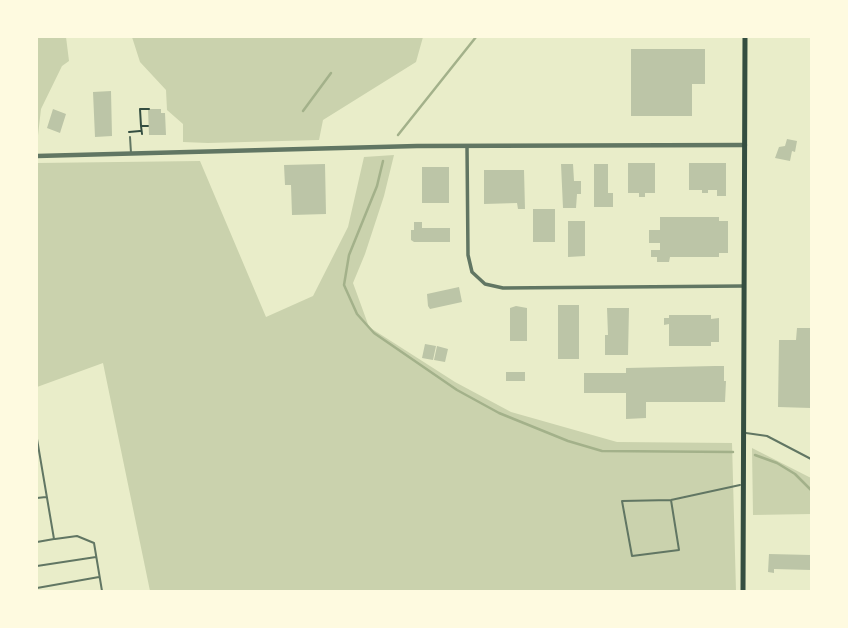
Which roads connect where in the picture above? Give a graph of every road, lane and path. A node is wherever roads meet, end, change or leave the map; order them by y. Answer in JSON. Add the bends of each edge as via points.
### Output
{"nodes":[{"id":1,"x":745,"y":37,"type":"edge"},
{"id":2,"x":149,"y":109,"type":"dead end"},
{"id":3,"x":141,"y":126,"type":"junction"},
{"id":4,"x":148,"y":126,"type":"dead end"},
{"id":5,"x":129,"y":132,"type":"dead end"},
{"id":6,"x":130,"y":137,"type":"dead end"},
{"id":7,"x":745,"y":145,"type":"junction"},
{"id":8,"x":467,"y":146,"type":"junction"},
{"id":9,"x":131,"y":154,"type":"junction"},
{"id":10,"x":37,"y":156,"type":"edge"},
{"id":11,"x":746,"y":286,"type":"junction"},
{"id":12,"x":745,"y":433,"type":"junction"},
{"id":13,"x":37,"y":439,"type":"edge"},
{"id":14,"x":811,"y":459,"type":"edge"},
{"id":15,"x":745,"y":484,"type":"junction"},
{"id":16,"x":47,"y":496,"type":"junction"},
{"id":17,"x":37,"y":498,"type":"edge"},
{"id":18,"x":671,"y":500,"type":"junction"},
{"id":19,"x":54,"y":539,"type":"junction"},
{"id":20,"x":37,"y":542,"type":"edge"},
{"id":21,"x":97,"y":557,"type":"junction"},
{"id":22,"x":37,"y":566,"type":"edge"},
{"id":23,"x":100,"y":577,"type":"junction"},
{"id":24,"x":37,"y":588,"type":"edge"},
{"id":25,"x":103,"y":591,"type":"edge"},
{"id":26,"x":743,"y":591,"type":"edge"}],
"edges":[{"from":1,"to":7,"type":"main road"},
{"from":2,"to":3,"type":"path","via":[[140,110]]},
{"from":3,"to":4,"type":"path"},
{"from":3,"to":5,"type":"path","via":[[141,133]]},
{"from":6,"to":9,"type":"lane"},
{"from":7,"to":8,"type":"street"},
{"from":7,"to":11,"type":"main road"},
{"from":8,"to":9,"type":"street"},
{"from":8,"to":11,"type":"street","via":[[468,255],[472,272],[485,284],[503,288]]},
{"from":9,"to":10,"type":"street"},
{"from":11,"to":12,"type":"main road"},
{"from":12,"to":14,"type":"lane","via":[[767,436]]},
{"from":12,"to":15,"type":"main road"},
{"from":13,"to":16,"type":"lane"},
{"from":15,"to":18,"type":"lane"},
{"from":15,"to":26,"type":"main road"},
{"from":16,"to":17,"type":"lane"},
{"from":16,"to":19,"type":"lane"},
{"from":18,"to":18,"type":"lane","via":[[622,501],[632,556],[679,550]]},
{"from":19,"to":20,"type":"lane"},
{"from":19,"to":21,"type":"lane","via":[[77,536],[94,543]]},
{"from":21,"to":22,"type":"lane"},
{"from":21,"to":23,"type":"lane"},
{"from":23,"to":24,"type":"lane"},
{"from":23,"to":25,"type":"lane"}]}
